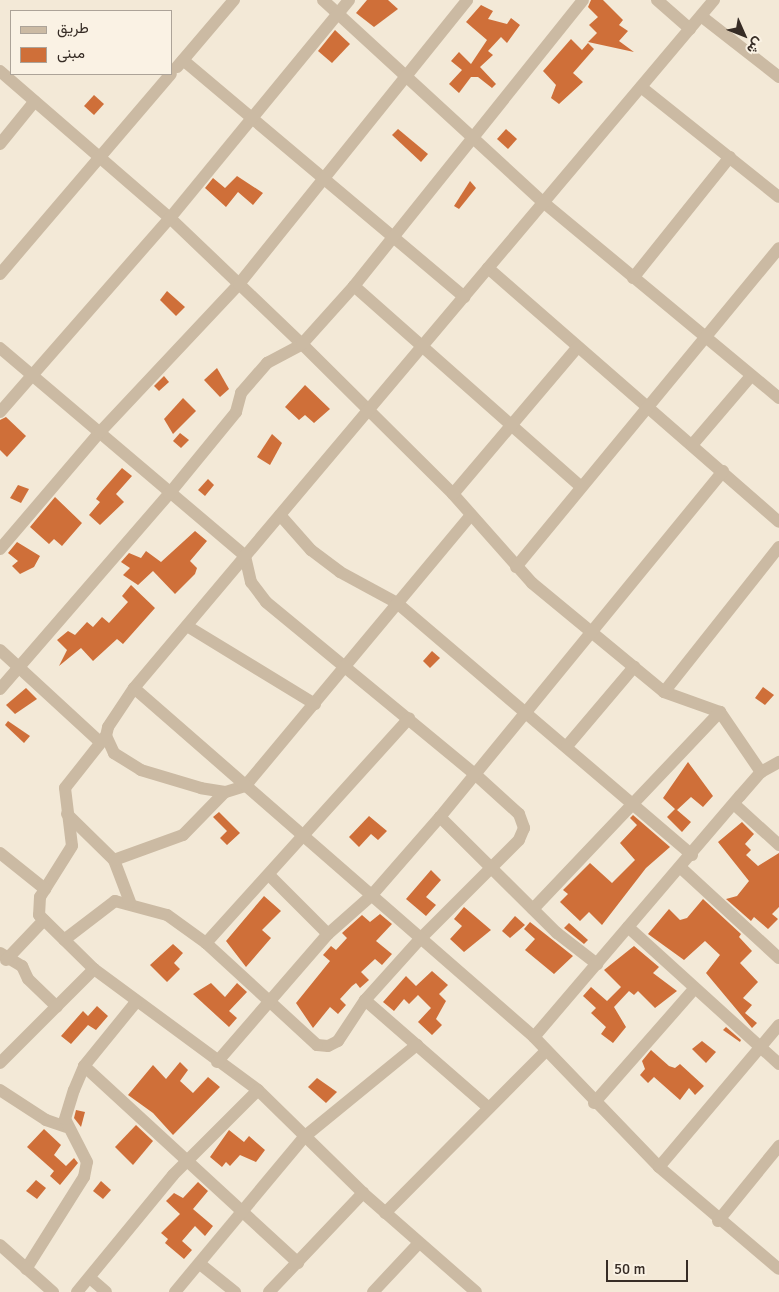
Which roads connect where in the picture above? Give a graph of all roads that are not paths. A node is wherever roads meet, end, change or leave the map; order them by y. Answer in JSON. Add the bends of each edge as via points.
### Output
{"nodes":[{"id":1,"x":234,"y":0,"type":"edge"},
{"id":2,"x":323,"y":0,"type":"edge"},
{"id":3,"x":349,"y":0,"type":"edge"},
{"id":4,"x":467,"y":0,"type":"edge"},
{"id":5,"x":583,"y":0,"type":"edge"},
{"id":6,"x":657,"y":0,"type":"edge"},
{"id":7,"x":714,"y":0,"type":"edge"},
{"id":8,"x":338,"y":13,"type":"junction"},
{"id":9,"x":701,"y":16,"type":"junction"},
{"id":10,"x":690,"y":29,"type":"junction"},
{"id":11,"x":183,"y":60,"type":"junction"},
{"id":12,"x":0,"y":71,"type":"edge"},
{"id":13,"x":172,"y":73,"type":"edge"},
{"id":14,"x":170,"y":75,"type":"edge"},
{"id":15,"x":408,"y":75,"type":"junction"},
{"id":16,"x":779,"y":77,"type":"edge"},
{"id":17,"x":641,"y":87,"type":"junction"},
{"id":18,"x":35,"y":101,"type":"junction"},
{"id":19,"x":252,"y":118,"type":"junction"},
{"id":20,"x":474,"y":135,"type":"junction"},
{"id":21,"x":0,"y":144,"type":"edge"},
{"id":22,"x":730,"y":157,"type":"junction"},
{"id":23,"x":100,"y":158,"type":"junction"},
{"id":24,"x":323,"y":180,"type":"junction"},
{"id":25,"x":779,"y":197,"type":"edge"},
{"id":26,"x":543,"y":202,"type":"junction"},
{"id":27,"x":170,"y":218,"type":"junction"},
{"id":28,"x":393,"y":237,"type":"junction"},
{"id":29,"x":779,"y":248,"type":"edge"},
{"id":30,"x":488,"y":268,"type":"junction"},
{"id":31,"x":0,"y":274,"type":"edge"},
{"id":32,"x":633,"y":278,"type":"junction"},
{"id":33,"x":239,"y":284,"type":"junction"},
{"id":34,"x":354,"y":286,"type":"junction"},
{"id":35,"x":464,"y":296,"type":"junction"},
{"id":36,"x":704,"y":336,"type":"junction"},
{"id":37,"x":302,"y":344,"type":"junction"},
{"id":38,"x":0,"y":348,"type":"edge"},
{"id":39,"x":420,"y":348,"type":"junction"},
{"id":40,"x":577,"y":348,"type":"junction"},
{"id":41,"x":32,"y":376,"type":"junction"},
{"id":42,"x":751,"y":376,"type":"junction"},
{"id":43,"x":779,"y":399,"type":"edge"},
{"id":44,"x":646,"y":407,"type":"junction"},
{"id":45,"x":368,"y":411,"type":"junction"},
{"id":46,"x":0,"y":412,"type":"edge"},
{"id":47,"x":510,"y":428,"type":"junction"},
{"id":48,"x":100,"y":432,"type":"junction"},
{"id":49,"x":692,"y":445,"type":"junction"},
{"id":50,"x":723,"y":471,"type":"junction"},
{"id":51,"x":581,"y":486,"type":"junction"},
{"id":52,"x":169,"y":494,"type":"junction"},
{"id":53,"x":453,"y":494,"type":"junction"},
{"id":54,"x":280,"y":515,"type":"junction"},
{"id":55,"x":472,"y":515,"type":"junction"},
{"id":56,"x":779,"y":522,"type":"edge"},
{"id":57,"x":779,"y":547,"type":"edge"},
{"id":58,"x":0,"y":549,"type":"edge"},
{"id":59,"x":245,"y":556,"type":"junction"},
{"id":60,"x":516,"y":567,"type":"junction"},
{"id":61,"x":397,"y":603,"type":"junction"},
{"id":62,"x":187,"y":626,"type":"junction"},
{"id":63,"x":592,"y":632,"type":"junction"},
{"id":64,"x":0,"y":650,"type":"edge"},
{"id":65,"x":346,"y":664,"type":"junction"},
{"id":66,"x":20,"y":667,"type":"junction"},
{"id":67,"x":634,"y":667,"type":"junction"},
{"id":68,"x":134,"y":688,"type":"junction"},
{"id":69,"x":0,"y":689,"type":"edge"},
{"id":70,"x":664,"y":692,"type":"junction"},
{"id":71,"x":315,"y":704,"type":"junction"},
{"id":72,"x":528,"y":712,"type":"junction"},
{"id":73,"x":720,"y":712,"type":"junction"},
{"id":74,"x":409,"y":718,"type":"junction"},
{"id":75,"x":103,"y":739,"type":"junction"},
{"id":76,"x":567,"y":746,"type":"junction"},
{"id":77,"x":779,"y":762,"type":"edge"},
{"id":78,"x":761,"y":772,"type":"junction"},
{"id":79,"x":476,"y":774,"type":"junction"},
{"id":80,"x":245,"y":786,"type":"junction"},
{"id":81,"x":225,"y":792,"type":"junction"},
{"id":82,"x":734,"y":804,"type":"junction"},
{"id":83,"x":633,"y":805,"type":"junction"},
{"id":84,"x":67,"y":814,"type":"junction"},
{"id":85,"x":440,"y":817,"type":"junction"},
{"id":86,"x":302,"y":836,"type":"junction"},
{"id":87,"x":779,"y":845,"type":"edge"},
{"id":88,"x":0,"y":853,"type":"edge"},
{"id":89,"x":692,"y":855,"type":"junction"},
{"id":90,"x":114,"y":860,"type":"junction"},
{"id":91,"x":492,"y":867,"type":"junction"},
{"id":92,"x":681,"y":868,"type":"junction"},
{"id":93,"x":270,"y":876,"type":"junction"},
{"id":94,"x":45,"y":889,"type":"junction"},
{"id":95,"x":371,"y":896,"type":"junction"},
{"id":96,"x":130,"y":902,"type":"junction"},
{"id":97,"x":533,"y":910,"type":"junction"},
{"id":98,"x":44,"y":920,"type":"junction"},
{"id":99,"x":628,"y":927,"type":"junction"},
{"id":100,"x":328,"y":934,"type":"junction"},
{"id":101,"x":420,"y":938,"type":"junction"},
{"id":102,"x":64,"y":940,"type":"junction"},
{"id":103,"x":206,"y":943,"type":"junction"},
{"id":104,"x":3,"y":956,"type":"edge"},
{"id":105,"x":779,"y":958,"type":"edge"},
{"id":106,"x":597,"y":964,"type":"junction"},
{"id":107,"x":94,"y":969,"type":"junction"},
{"id":108,"x":694,"y":989,"type":"junction"},
{"id":109,"x":365,"y":1000,"type":"junction"},
{"id":110,"x":273,"y":1001,"type":"junction"},
{"id":111,"x":136,"y":1002,"type":"junction"},
{"id":112,"x":57,"y":1007,"type":"junction"},
{"id":113,"x":779,"y":1026,"type":"edge"},
{"id":114,"x":534,"y":1037,"type":"junction"},
{"id":115,"x":417,"y":1045,"type":"junction"},
{"id":116,"x":760,"y":1046,"type":"junction"},
{"id":117,"x":544,"y":1053,"type":"junction"},
{"id":118,"x":217,"y":1062,"type":"junction"},
{"id":119,"x":0,"y":1063,"type":"edge"},
{"id":120,"x":779,"y":1064,"type":"edge"},
{"id":121,"x":84,"y":1066,"type":"junction"},
{"id":122,"x":0,"y":1090,"type":"edge"},
{"id":123,"x":258,"y":1090,"type":"junction"},
{"id":124,"x":594,"y":1103,"type":"junction"},
{"id":125,"x":489,"y":1108,"type":"junction"},
{"id":126,"x":66,"y":1128,"type":"junction"},
{"id":127,"x":304,"y":1137,"type":"junction"},
{"id":128,"x":778,"y":1150,"type":"edge"},
{"id":129,"x":188,"y":1161,"type":"junction"},
{"id":130,"x":658,"y":1167,"type":"junction"},
{"id":131,"x":363,"y":1193,"type":"junction"},
{"id":132,"x":242,"y":1211,"type":"junction"},
{"id":133,"x":385,"y":1213,"type":"junction"},
{"id":134,"x":718,"y":1220,"type":"junction"},
{"id":135,"x":418,"y":1243,"type":"junction"},
{"id":136,"x":0,"y":1244,"type":"edge"},
{"id":137,"x":298,"y":1263,"type":"junction"},
{"id":138,"x":200,"y":1264,"type":"junction"},
{"id":139,"x":26,"y":1268,"type":"junction"},
{"id":140,"x":779,"y":1269,"type":"edge"},
{"id":141,"x":90,"y":1278,"type":"junction"},
{"id":142,"x":53,"y":1292,"type":"edge"},
{"id":143,"x":77,"y":1292,"type":"edge"},
{"id":144,"x":106,"y":1292,"type":"edge"},
{"id":145,"x":176,"y":1292,"type":"edge"},
{"id":146,"x":235,"y":1292,"type":"edge"},
{"id":147,"x":269,"y":1292,"type":"edge"},
{"id":148,"x":374,"y":1292,"type":"edge"},
{"id":149,"x":474,"y":1292,"type":"edge"}],
"edges":[{"from":1,"to":11,"type":"street"},
{"from":2,"to":8,"type":"street"},
{"from":3,"to":8,"type":"street"},
{"from":4,"to":15,"type":"street"},
{"from":5,"to":20,"type":"street"},
{"from":6,"to":10,"type":"street"},
{"from":7,"to":9,"type":"street"},
{"from":8,"to":15,"type":"street"},
{"from":8,"to":19,"type":"street"},
{"from":9,"to":10,"type":"street"},
{"from":9,"to":16,"type":"street"},
{"from":10,"to":17,"type":"street"},
{"from":11,"to":13,"type":"street"},
{"from":11,"to":19,"type":"street"},
{"from":12,"to":18,"type":"street"},
{"from":14,"to":23,"type":"street"},
{"from":15,"to":20,"type":"street"},
{"from":15,"to":24,"type":"street"},
{"from":17,"to":22,"type":"street"},
{"from":17,"to":26,"type":"street"},
{"from":18,"to":21,"type":"street"},
{"from":18,"to":23,"type":"street"},
{"from":19,"to":24,"type":"street"},
{"from":19,"to":27,"type":"street"},
{"from":20,"to":26,"type":"street"},
{"from":20,"to":28,"type":"street"},
{"from":22,"to":25,"type":"street"},
{"from":22,"to":32,"type":"street"},
{"from":23,"to":27,"type":"street"},
{"from":23,"to":31,"type":"street"},
{"from":24,"to":28,"type":"street"},
{"from":24,"to":33,"type":"street"},
{"from":26,"to":30,"type":"street"},
{"from":26,"to":32,"type":"street"},
{"from":27,"to":33,"type":"street"},
{"from":27,"to":41,"type":"street"},
{"from":28,"to":34,"type":"street"},
{"from":28,"to":35,"type":"street"},
{"from":29,"to":36,"type":"street"},
{"from":30,"to":35,"type":"street"},
{"from":30,"to":40,"type":"street"},
{"from":32,"to":36,"type":"street"},
{"from":33,"to":37,"type":"street"},
{"from":33,"to":48,"type":"street"},
{"from":34,"to":37,"type":"street"},
{"from":34,"to":39,"type":"street"},
{"from":35,"to":39,"type":"street"},
{"from":36,"to":42,"type":"street"},
{"from":36,"to":44,"type":"street"},
{"from":37,"to":45,"type":"street"},
{"from":37,"to":52,"type":"street","via":[[267,363],[242,393],[236,412]]},
{"from":38,"to":41,"type":"street"},
{"from":39,"to":45,"type":"street"},
{"from":39,"to":47,"type":"street"},
{"from":40,"to":44,"type":"street"},
{"from":40,"to":47,"type":"street"},
{"from":41,"to":46,"type":"street"},
{"from":41,"to":48,"type":"street"},
{"from":42,"to":43,"type":"street"},
{"from":42,"to":49,"type":"street"},
{"from":44,"to":49,"type":"street"},
{"from":44,"to":51,"type":"street"},
{"from":45,"to":53,"type":"street"},
{"from":45,"to":54,"type":"street"},
{"from":47,"to":51,"type":"street"},
{"from":47,"to":53,"type":"street"},
{"from":48,"to":52,"type":"street"},
{"from":48,"to":58,"type":"street"},
{"from":49,"to":50,"type":"street"},
{"from":50,"to":56,"type":"street"},
{"from":50,"to":63,"type":"street"},
{"from":51,"to":60,"type":"street"},
{"from":52,"to":59,"type":"street"},
{"from":52,"to":66,"type":"street"},
{"from":53,"to":55,"type":"street"},
{"from":54,"to":59,"type":"street"},
{"from":54,"to":61,"type":"street","via":[[329,564]]},
{"from":55,"to":60,"type":"street"},
{"from":55,"to":61,"type":"street"},
{"from":57,"to":70,"type":"street"},
{"from":59,"to":62,"type":"street"},
{"from":59,"to":65,"type":"street","via":[[245,568],[258,594]]},
{"from":60,"to":63,"type":"street"},
{"from":61,"to":65,"type":"street"},
{"from":61,"to":72,"type":"street"},
{"from":62,"to":68,"type":"street"},
{"from":62,"to":71,"type":"street"},
{"from":63,"to":67,"type":"street"},
{"from":63,"to":72,"type":"street"},
{"from":64,"to":66,"type":"street"},
{"from":65,"to":71,"type":"street"},
{"from":65,"to":74,"type":"street"},
{"from":66,"to":69,"type":"street"},
{"from":66,"to":75,"type":"street"},
{"from":67,"to":70,"type":"street"},
{"from":67,"to":76,"type":"street"},
{"from":68,"to":75,"type":"street","via":[[113,717]]},
{"from":68,"to":80,"type":"street"},
{"from":70,"to":73,"type":"street"},
{"from":71,"to":80,"type":"street"},
{"from":72,"to":76,"type":"street"},
{"from":72,"to":79,"type":"street"},
{"from":73,"to":78,"type":"street"},
{"from":73,"to":83,"type":"street"},
{"from":74,"to":79,"type":"street"},
{"from":74,"to":86,"type":"street"},
{"from":75,"to":81,"type":"street","via":[[114,753],[141,770]]},
{"from":75,"to":84,"type":"street","via":[[68,780]]},
{"from":76,"to":83,"type":"street"},
{"from":77,"to":78,"type":"street"},
{"from":78,"to":82,"type":"street"},
{"from":79,"to":85,"type":"street"},
{"from":79,"to":91,"type":"street","via":[[523,820],[519,840]]},
{"from":80,"to":81,"type":"street"},
{"from":80,"to":86,"type":"street"},
{"from":81,"to":90,"type":"street","via":[[183,835]]},
{"from":82,"to":87,"type":"street"},
{"from":82,"to":89,"type":"street"},
{"from":83,"to":89,"type":"street"},
{"from":83,"to":97,"type":"street"},
{"from":84,"to":90,"type":"street"},
{"from":84,"to":94,"type":"street","via":[[72,846]]},
{"from":85,"to":91,"type":"street"},
{"from":85,"to":95,"type":"street"},
{"from":86,"to":93,"type":"street"},
{"from":86,"to":95,"type":"street"},
{"from":88,"to":94,"type":"street"},
{"from":89,"to":92,"type":"street"},
{"from":90,"to":96,"type":"street"},
{"from":91,"to":97,"type":"street"},
{"from":91,"to":101,"type":"street"},
{"from":92,"to":99,"type":"street"},
{"from":92,"to":105,"type":"street"},
{"from":93,"to":100,"type":"street"},
{"from":93,"to":103,"type":"street"},
{"from":94,"to":98,"type":"street","via":[[37,905]]},
{"from":95,"to":100,"type":"street"},
{"from":95,"to":101,"type":"street"},
{"from":96,"to":102,"type":"street","via":[[107,905]]},
{"from":96,"to":103,"type":"street","via":[[167,915]]},
{"from":97,"to":106,"type":"street"},
{"from":98,"to":102,"type":"street"},
{"from":98,"to":104,"type":"street"},
{"from":99,"to":106,"type":"street"},
{"from":99,"to":108,"type":"street"},
{"from":100,"to":110,"type":"street"},
{"from":101,"to":109,"type":"street"},
{"from":101,"to":114,"type":"street"},
{"from":102,"to":107,"type":"street"},
{"from":103,"to":110,"type":"street"},
{"from":104,"to":112,"type":"street","via":[[22,966],[28,980]]},
{"from":106,"to":114,"type":"street"},
{"from":107,"to":111,"type":"street"},
{"from":107,"to":112,"type":"street"},
{"from":108,"to":116,"type":"street"},
{"from":108,"to":124,"type":"street"},
{"from":109,"to":110,"type":"street","via":[[338,1041],[328,1046],[317,1045]]},
{"from":109,"to":115,"type":"street"},
{"from":110,"to":118,"type":"street"},
{"from":111,"to":118,"type":"street"},
{"from":111,"to":121,"type":"street"},
{"from":112,"to":119,"type":"street"},
{"from":113,"to":116,"type":"street"},
{"from":114,"to":117,"type":"street"},
{"from":115,"to":125,"type":"street"},
{"from":115,"to":127,"type":"street"},
{"from":116,"to":120,"type":"street"},
{"from":116,"to":130,"type":"street"},
{"from":117,"to":124,"type":"street"},
{"from":117,"to":125,"type":"street"},
{"from":118,"to":123,"type":"street"},
{"from":121,"to":126,"type":"street","via":[[67,1109]]},
{"from":121,"to":129,"type":"street"},
{"from":122,"to":126,"type":"street","via":[[46,1120]]},
{"from":123,"to":127,"type":"street"},
{"from":123,"to":129,"type":"street"},
{"from":124,"to":130,"type":"street"},
{"from":125,"to":133,"type":"street"},
{"from":126,"to":139,"type":"street","via":[[88,1162],[84,1177]]},
{"from":127,"to":131,"type":"street"},
{"from":127,"to":132,"type":"street"},
{"from":128,"to":134,"type":"street"},
{"from":129,"to":132,"type":"street"},
{"from":129,"to":141,"type":"street"},
{"from":130,"to":134,"type":"street"},
{"from":131,"to":133,"type":"street"},
{"from":131,"to":137,"type":"street"},
{"from":132,"to":137,"type":"street"},
{"from":132,"to":138,"type":"street"},
{"from":133,"to":135,"type":"street"},
{"from":134,"to":140,"type":"street"},
{"from":135,"to":148,"type":"street"},
{"from":135,"to":149,"type":"street"},
{"from":136,"to":139,"type":"street"},
{"from":137,"to":147,"type":"street"},
{"from":138,"to":145,"type":"street"},
{"from":138,"to":146,"type":"street"},
{"from":139,"to":142,"type":"street"},
{"from":141,"to":143,"type":"street"},
{"from":141,"to":144,"type":"street"}]}
